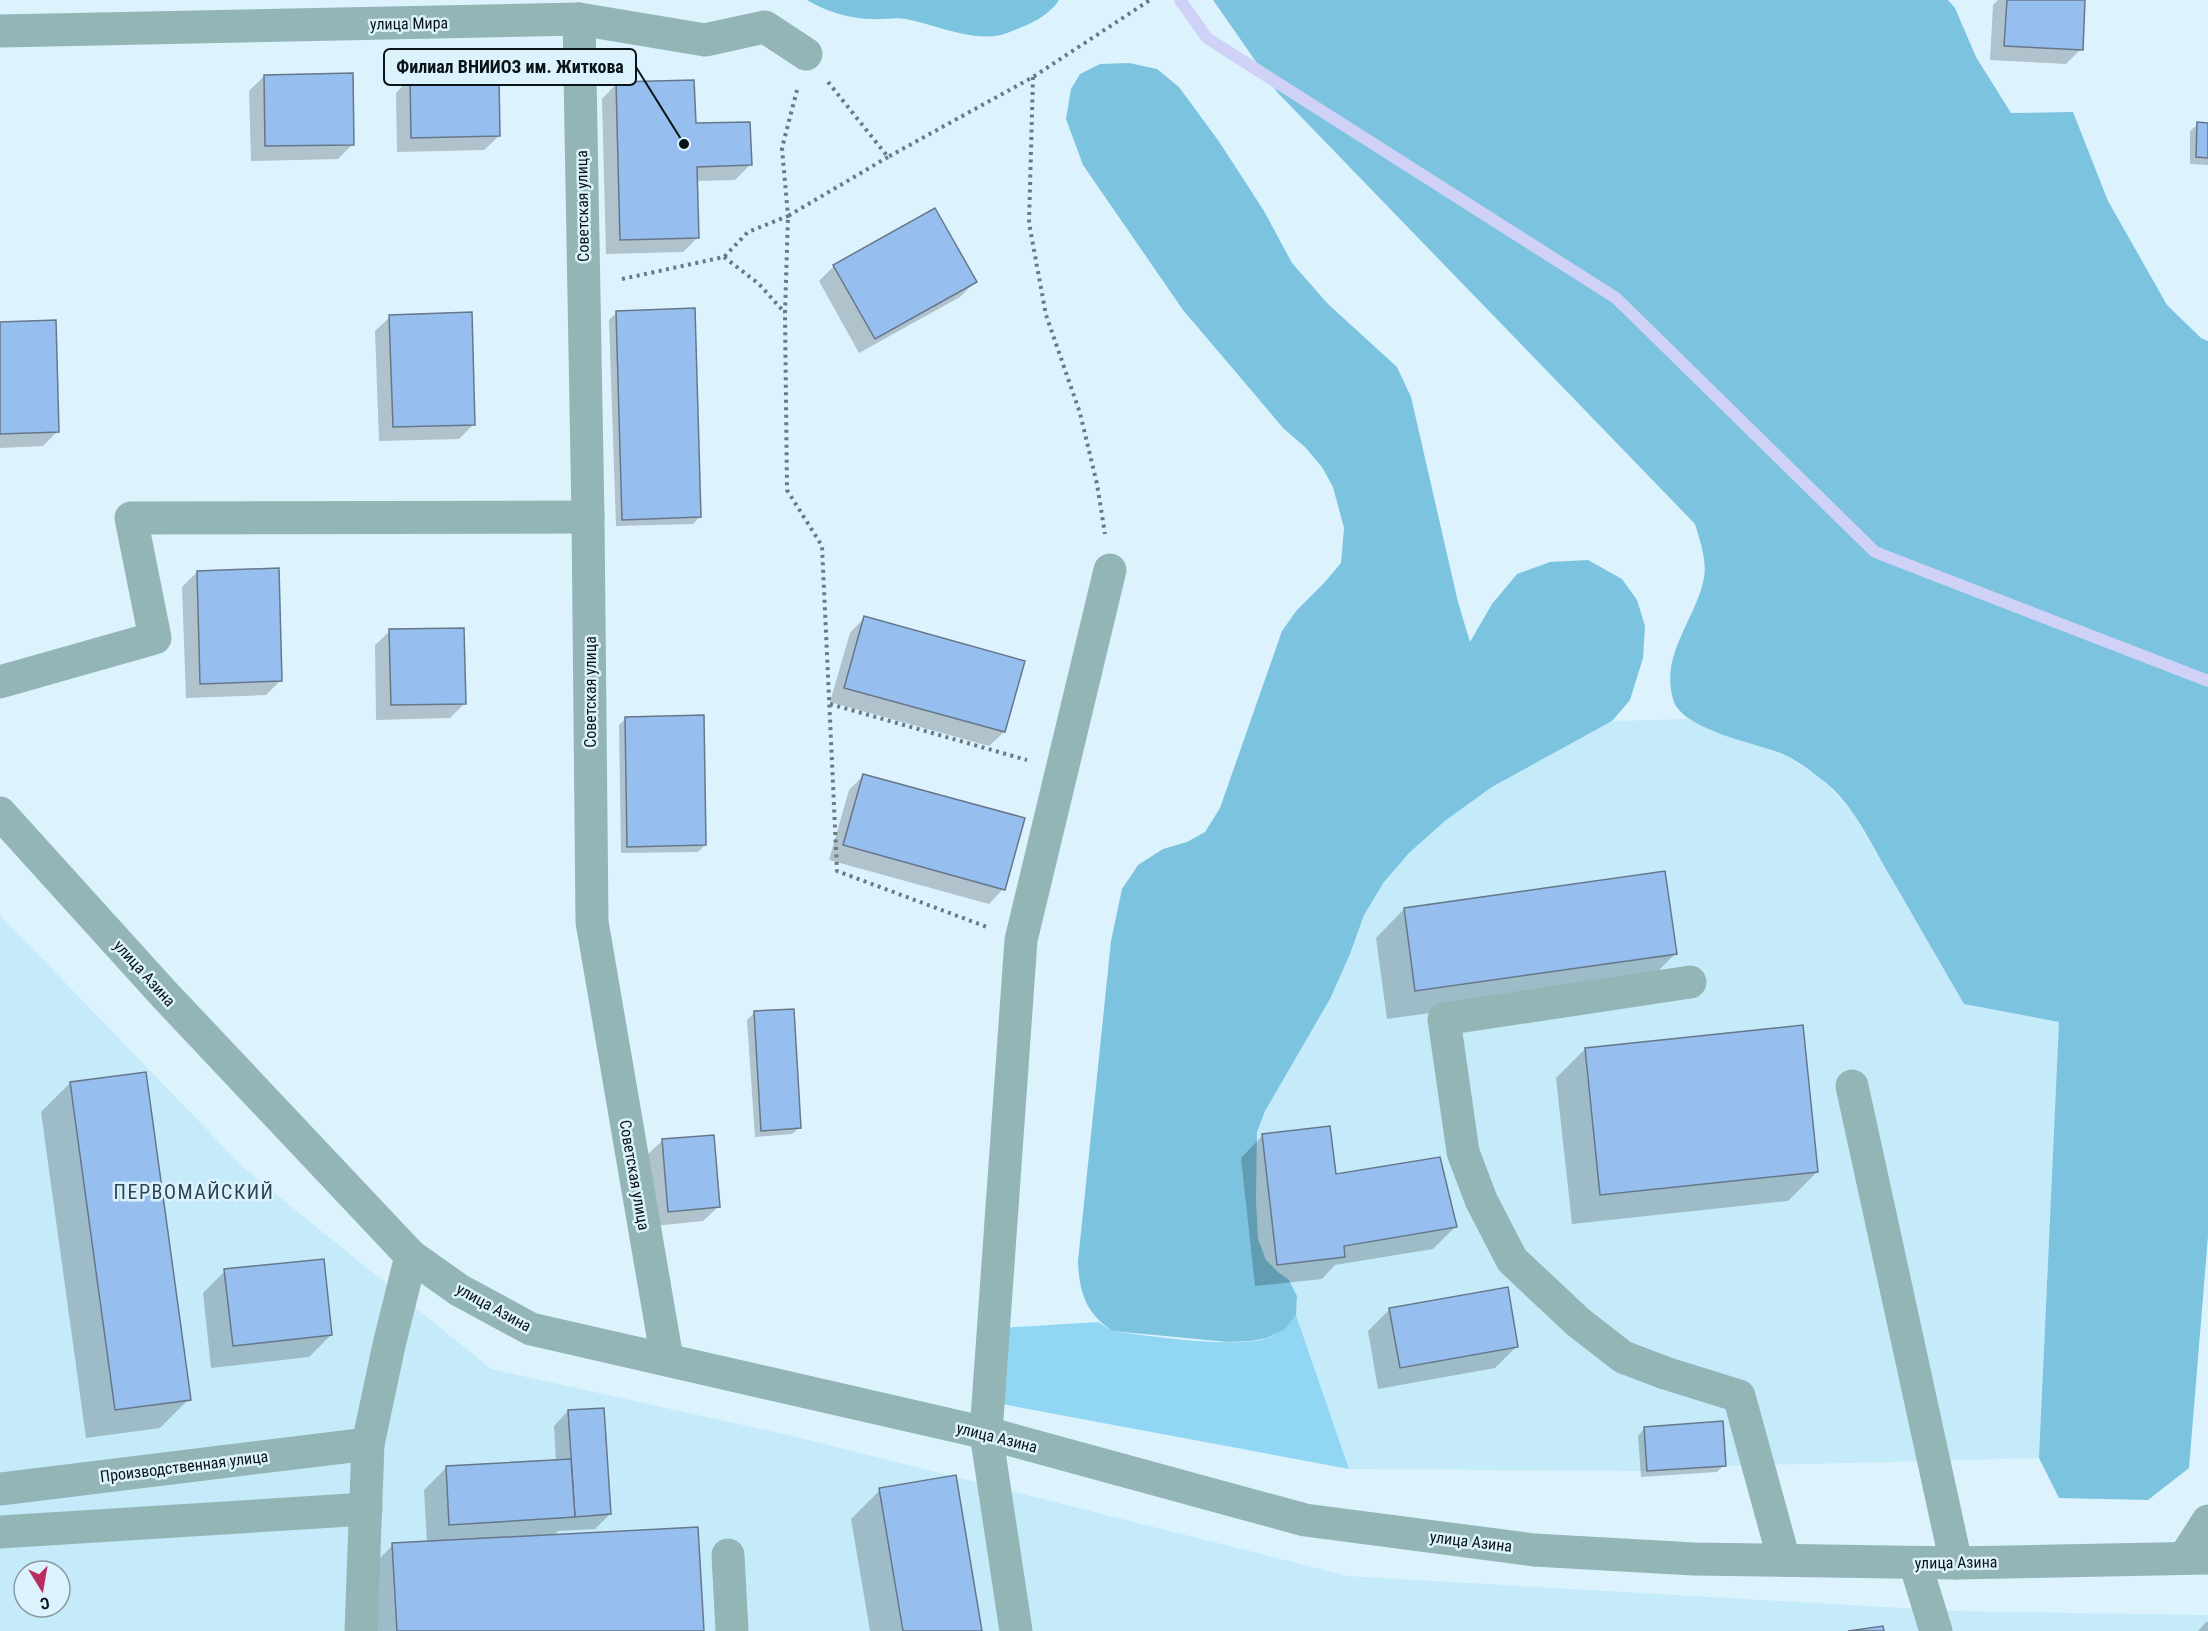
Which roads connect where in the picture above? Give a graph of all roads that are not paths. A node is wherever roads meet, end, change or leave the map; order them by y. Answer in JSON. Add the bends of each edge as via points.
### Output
{"nodes":[{"id":1,"x":579,"y":19,"type":"junction"},
{"id":2,"x":0,"y":31,"type":"edge"},
{"id":3,"x":806,"y":54,"type":"road end"},
{"id":4,"x":588,"y":517,"type":"junction"},
{"id":5,"x":1110,"y":570,"type":"road end"},
{"id":6,"x":0,"y":682,"type":"edge"},
{"id":7,"x":0,"y":813,"type":"edge"},
{"id":8,"x":1690,"y":982,"type":"dead end"},
{"id":9,"x":1852,"y":1086,"type":"dead end"},
{"id":10,"x":411,"y":1256,"type":"junction"},
{"id":11,"x":667,"y":1359,"type":"junction"},
{"id":12,"x":986,"y":1433,"type":"junction"},
{"id":13,"x":368,"y":1444,"type":"junction"},
{"id":14,"x":0,"y":1488,"type":"edge"},
{"id":15,"x":366,"y":1509,"type":"junction"},
{"id":16,"x":2208,"y":1521,"type":"edge"},
{"id":17,"x":0,"y":1532,"type":"edge"},
{"id":18,"x":728,"y":1555,"type":"dead end"},
{"id":19,"x":2197,"y":1558,"type":"edge"},
{"id":20,"x":1784,"y":1560,"type":"junction"},
{"id":21,"x":1915,"y":1563,"type":"junction"},
{"id":22,"x":1956,"y":1563,"type":"junction"},
{"id":23,"x":361,"y":1631,"type":"edge"},
{"id":24,"x":732,"y":1631,"type":"edge"},
{"id":25,"x":1016,"y":1631,"type":"edge"},
{"id":26,"x":1936,"y":1631,"type":"edge"}],
"edges":[{"from":1,"to":2,"type":"street","name":"улица Мира"},
{"from":1,"to":3,"type":"street","name":"улица Мира","via":[[705,40],[765,27]]},
{"from":1,"to":4,"type":"street","name":"Советская улица"},
{"from":4,"to":6,"type":"street","via":[[131,518],[155,638]]},
{"from":4,"to":11,"type":"street","name":"Советская улица","via":[[592,922]]},
{"from":5,"to":12,"type":"street","via":[[1021,940]]},
{"from":7,"to":10,"type":"street","name":"улица Азина"},
{"from":8,"to":20,"type":"street","via":[[1444,1019],[1463,1152],[1481,1200],[1512,1260],[1578,1322],[1623,1357],[1739,1396]]},
{"from":9,"to":22,"type":"street"},
{"from":10,"to":11,"type":"street","name":"улица Азина","via":[[459,1290],[531,1329]]},
{"from":10,"to":13,"type":"street"},
{"from":11,"to":12,"type":"street","name":"улица Азина"},
{"from":12,"to":20,"type":"street","name":"улица Азина","via":[[1305,1520],[1534,1550]]},
{"from":12,"to":25,"type":"street"},
{"from":13,"to":14,"type":"street","name":"Производственная улица"},
{"from":13,"to":15,"type":"street"},
{"from":15,"to":17,"type":"street"},
{"from":15,"to":23,"type":"street"},
{"from":16,"to":19,"type":"street"},
{"from":18,"to":24,"type":"street"},
{"from":19,"to":22,"type":"street","name":"улица Азина"},
{"from":20,"to":21,"type":"street","name":"улица Азина"},
{"from":21,"to":22,"type":"street","name":"улица Азина"},
{"from":21,"to":26,"type":"street"}]}
